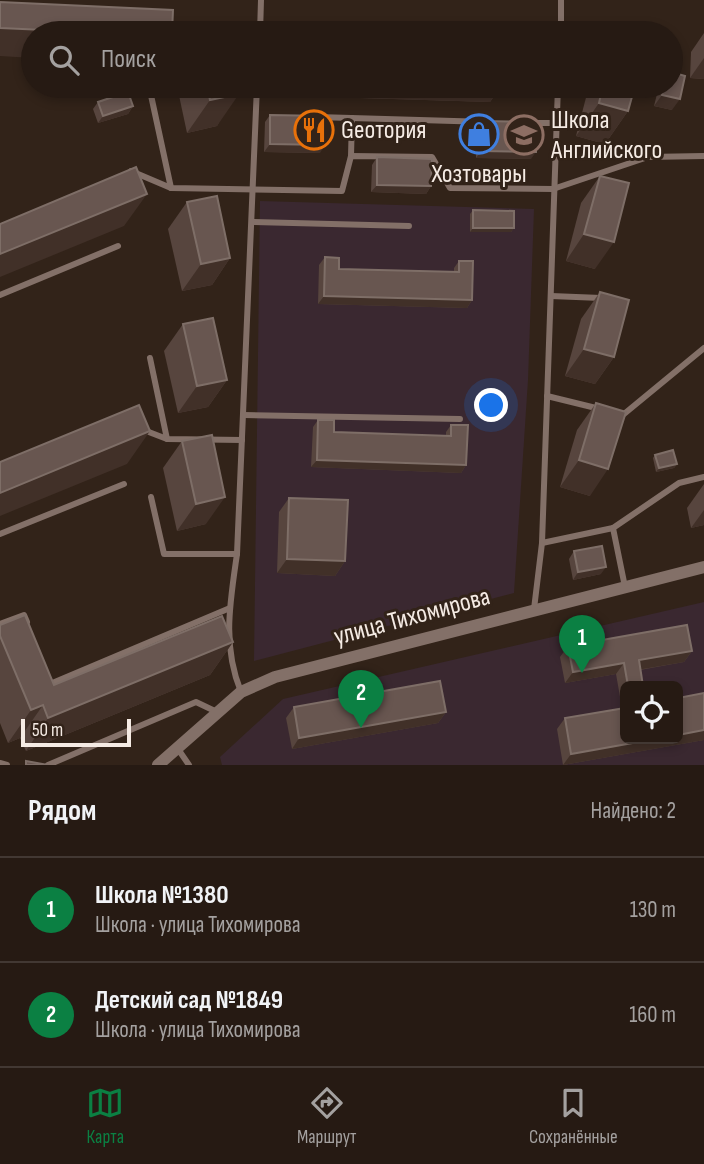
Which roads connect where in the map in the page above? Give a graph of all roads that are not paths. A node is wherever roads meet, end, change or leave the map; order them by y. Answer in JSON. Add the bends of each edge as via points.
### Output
{"nodes":[{"id":1,"x":261,"y":0,"type":"edge"},
{"id":2,"x":561,"y":0,"type":"edge"},
{"id":3,"x":260,"y":21,"type":"edge"},
{"id":4,"x":561,"y":21,"type":"edge"},
{"id":5,"x":152,"y":98,"type":"edge"},
{"id":6,"x":257,"y":98,"type":"edge"},
{"id":7,"x":557,"y":98,"type":"edge"},
{"id":8,"x":256,"y":116,"type":"junction"},
{"id":9,"x":269,"y":116,"type":"edge"},
{"id":10,"x":307,"y":117,"type":"edge"},
{"id":11,"x":352,"y":118,"type":"junction"},
{"id":12,"x":502,"y":122,"type":"edge"},
{"id":13,"x":515,"y":122,"type":"edge"},
{"id":14,"x":556,"y":123,"type":"junction"},
{"id":15,"x":351,"y":156,"type":"junction"},
{"id":16,"x":704,"y":156,"type":"edge"},
{"id":17,"x":122,"y":175,"type":"edge"},
{"id":18,"x":171,"y":188,"type":"junction"},
{"id":19,"x":253,"y":188,"type":"junction"},
{"id":20,"x":553,"y":189,"type":"junction"},
{"id":21,"x":252,"y":222,"type":"junction"},
{"id":22,"x":410,"y":226,"type":"dead end"},
{"id":23,"x":118,"y":246,"type":"dead end"},
{"id":24,"x":0,"y":295,"type":"edge"},
{"id":25,"x":551,"y":296,"type":"junction"},
{"id":26,"x":614,"y":298,"type":"edge"},
{"id":27,"x":704,"y":348,"type":"edge"},
{"id":28,"x":150,"y":358,"type":"dead end"},
{"id":29,"x":547,"y":396,"type":"junction"},
{"id":30,"x":244,"y":415,"type":"junction"},
{"id":31,"x":460,"y":419,"type":"dead end"},
{"id":32,"x":131,"y":426,"type":"edge"},
{"id":33,"x":167,"y":439,"type":"junction"},
{"id":34,"x":242,"y":440,"type":"junction"},
{"id":35,"x":704,"y":477,"type":"edge"},
{"id":36,"x":124,"y":484,"type":"dead end"},
{"id":37,"x":151,"y":497,"type":"dead end"},
{"id":38,"x":612,"y":528,"type":"junction"},
{"id":39,"x":0,"y":534,"type":"edge"},
{"id":40,"x":542,"y":543,"type":"junction"},
{"id":41,"x":237,"y":554,"type":"junction"},
{"id":42,"x":704,"y":567,"type":"edge"},
{"id":43,"x":625,"y":588,"type":"junction"},
{"id":44,"x":230,"y":608,"type":"junction"},
{"id":45,"x":534,"y":609,"type":"junction"},
{"id":46,"x":0,"y":624,"type":"edge"},
{"id":47,"x":29,"y":627,"type":"edge"},
{"id":48,"x":46,"y":673,"type":"edge"},
{"id":49,"x":241,"y":692,"type":"junction"},
{"id":50,"x":218,"y":712,"type":"junction"},
{"id":51,"x":176,"y":748,"type":"junction"},
{"id":52,"x":0,"y":763,"type":"edge"},
{"id":53,"x":7,"y":765,"type":"edge"},
{"id":54,"x":48,"y":765,"type":"edge"},
{"id":55,"x":158,"y":765,"type":"edge"},
{"id":56,"x":188,"y":765,"type":"edge"}],
"edges":[{"from":1,"to":3,"type":"lane"},
{"from":2,"to":4,"type":"lane"},
{"from":5,"to":18,"type":"lane"},
{"from":6,"to":8,"type":"lane"},
{"from":7,"to":14,"type":"lane"},
{"from":8,"to":9,"type":"lane"},
{"from":8,"to":19,"type":"lane"},
{"from":10,"to":11,"type":"lane"},
{"from":11,"to":12,"type":"lane"},
{"from":11,"to":15,"type":"lane"},
{"from":13,"to":14,"type":"lane"},
{"from":14,"to":20,"type":"lane"},
{"from":15,"to":19,"type":"lane","via":[[342,191]]},
{"from":15,"to":20,"type":"lane","via":[[432,157],[450,188]]},
{"from":16,"to":20,"type":"lane","via":[[648,157]]},
{"from":17,"to":18,"type":"lane","via":[[134,170]]},
{"from":18,"to":19,"type":"lane"},
{"from":19,"to":21,"type":"lane"},
{"from":20,"to":25,"type":"lane"},
{"from":21,"to":22,"type":"lane"},
{"from":21,"to":30,"type":"lane"},
{"from":23,"to":24,"type":"lane"},
{"from":25,"to":26,"type":"lane"},
{"from":25,"to":29,"type":"lane"},
{"from":27,"to":29,"type":"lane","via":[[624,414]]},
{"from":28,"to":33,"type":"lane"},
{"from":29,"to":40,"type":"lane"},
{"from":30,"to":31,"type":"lane"},
{"from":30,"to":34,"type":"lane"},
{"from":32,"to":33,"type":"lane"},
{"from":33,"to":34,"type":"lane"},
{"from":34,"to":41,"type":"lane"},
{"from":35,"to":38,"type":"lane","via":[[679,483]]},
{"from":36,"to":39,"type":"lane"},
{"from":37,"to":41,"type":"lane","via":[[164,554]]},
{"from":38,"to":40,"type":"lane"},
{"from":38,"to":43,"type":"lane"},
{"from":40,"to":45,"type":"lane"},
{"from":41,"to":44,"type":"lane"},
{"from":42,"to":43,"type":"street","name":"улица Тихомирова"},
{"from":43,"to":45,"type":"street","name":"улица Тихомирова"},
{"from":44,"to":48,"type":"lane","via":[[50,684]]},
{"from":44,"to":49,"type":"lane","via":[[230,664]]},
{"from":45,"to":49,"type":"street","name":"улица Тихомирова","via":[[275,677]]},
{"from":46,"to":47,"type":"lane","via":[[24,615]]},
{"from":49,"to":50,"type":"street","name":"улица Тихомирова"},
{"from":50,"to":51,"type":"street","name":"улица Тихомирова"},
{"from":50,"to":54,"type":"lane","via":[[196,702]]},
{"from":51,"to":55,"type":"street","name":"улица Тихомирова"},
{"from":51,"to":56,"type":"lane"},
{"from":52,"to":53,"type":"lane"}]}
